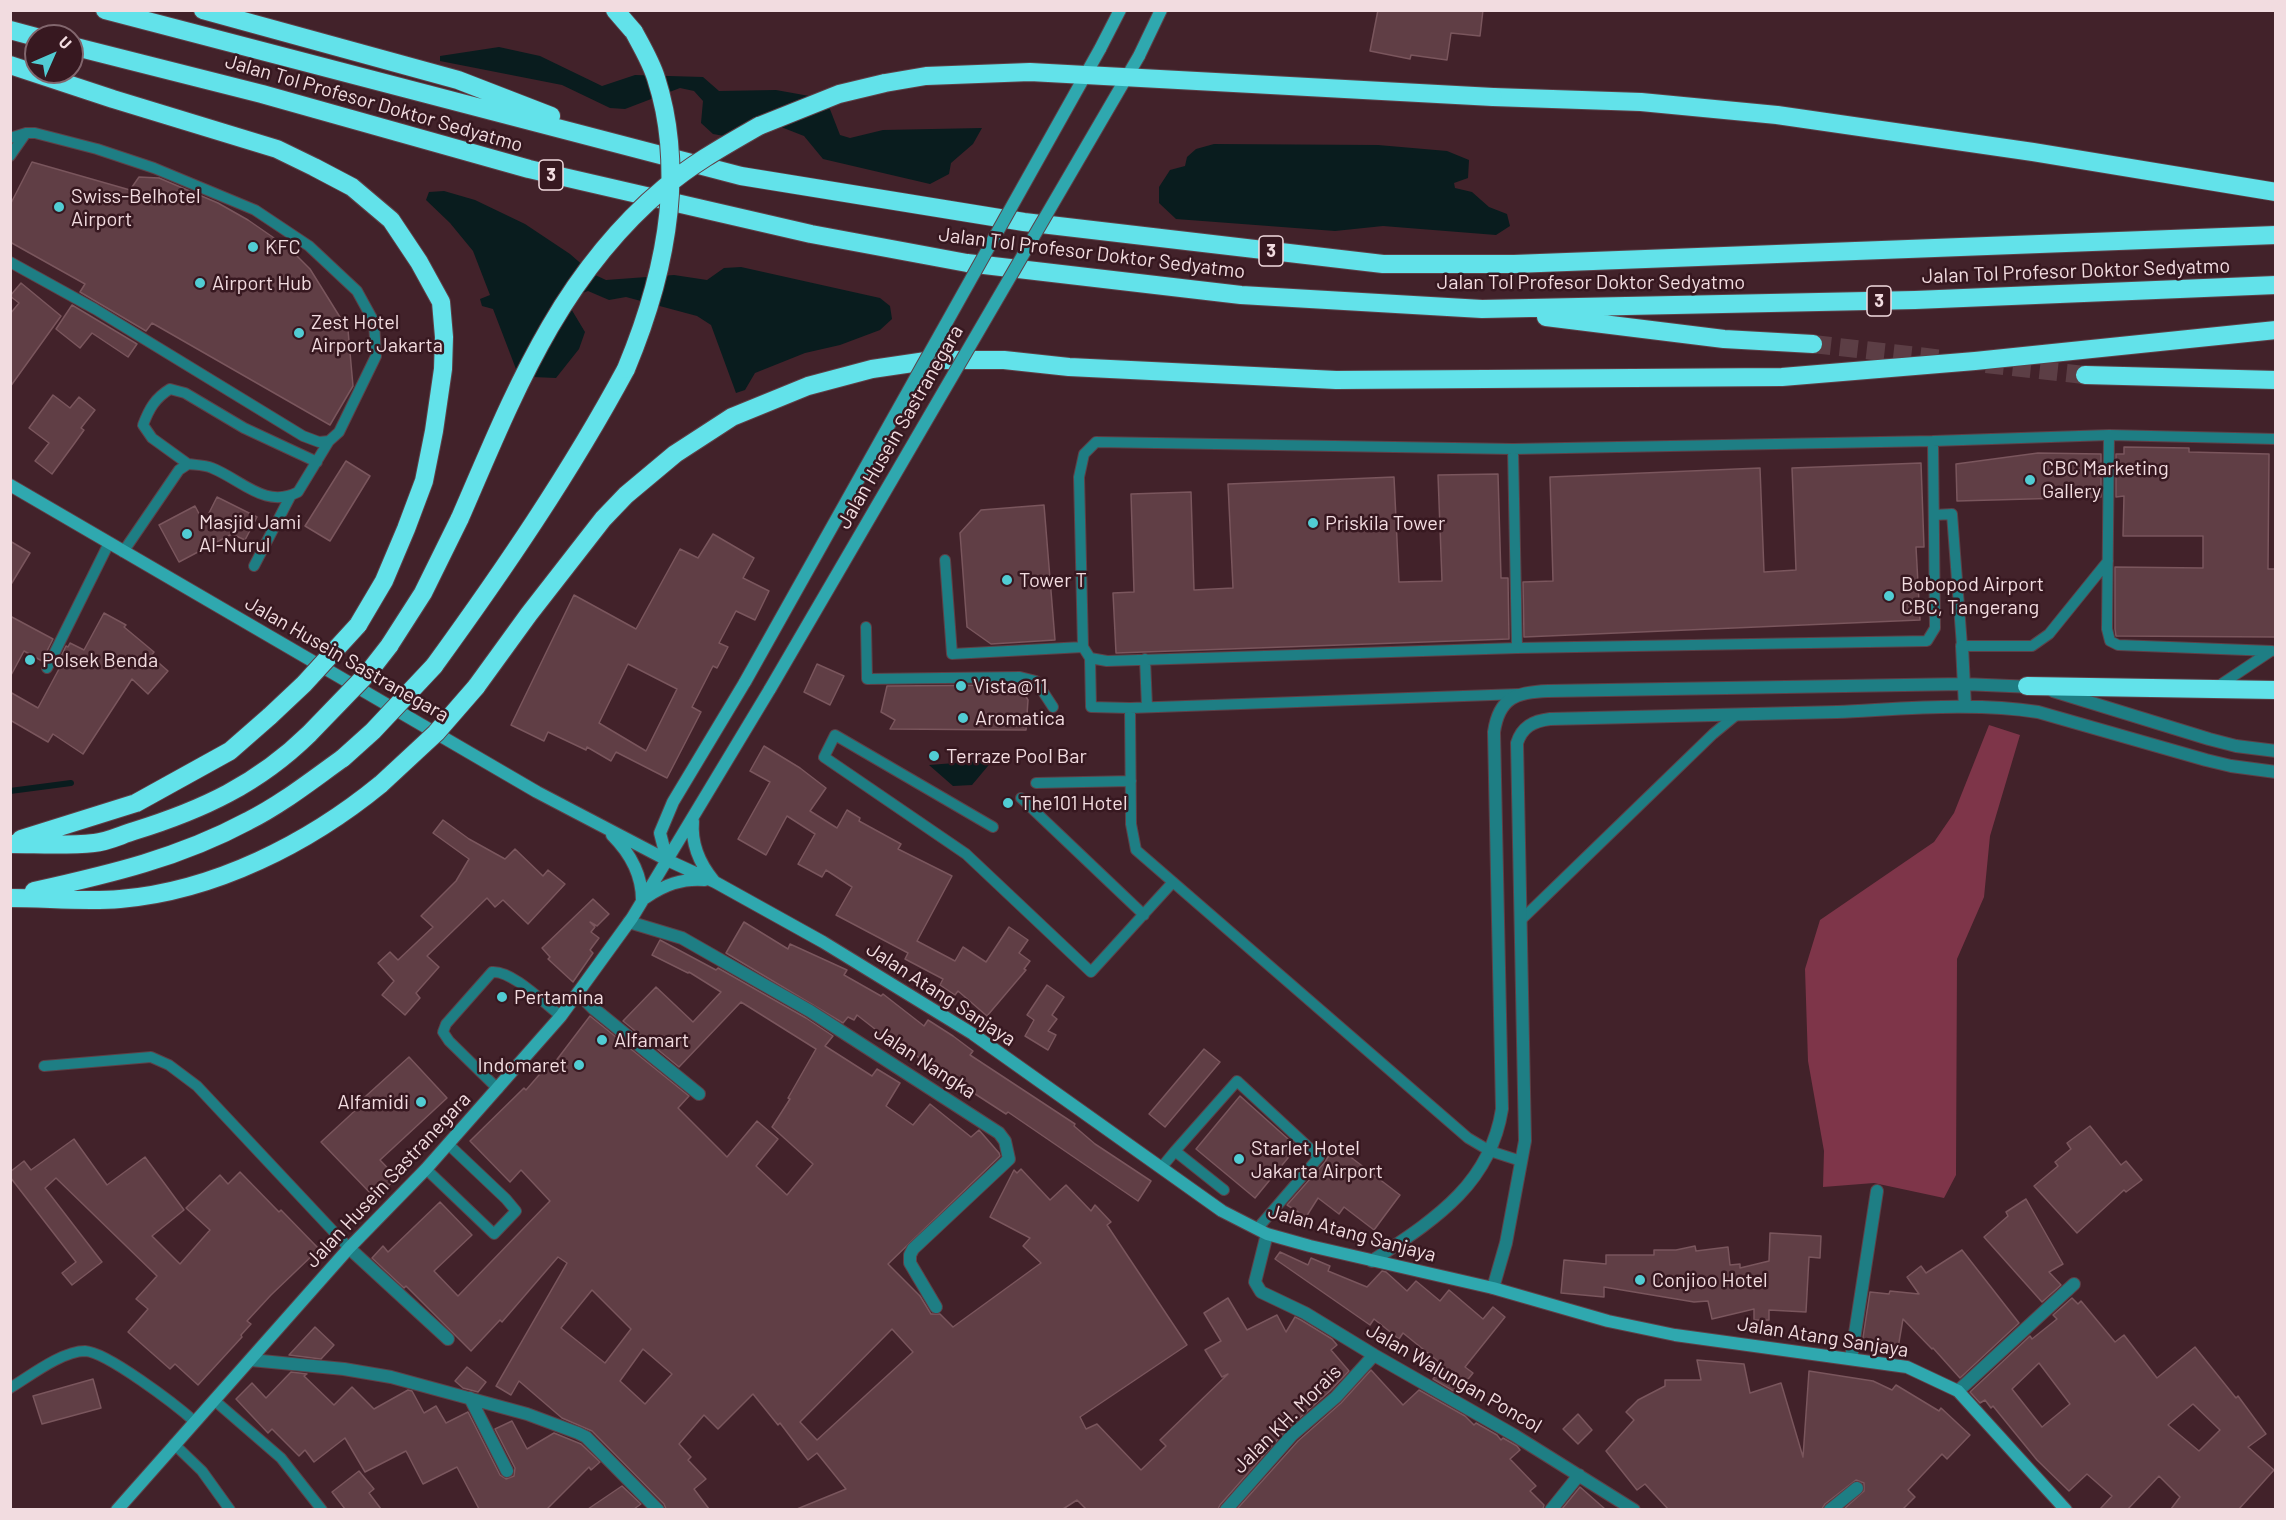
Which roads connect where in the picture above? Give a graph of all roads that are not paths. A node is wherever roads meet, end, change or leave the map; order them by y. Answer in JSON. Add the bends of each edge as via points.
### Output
{"nodes":[{"id":1,"x":105,"y":10,"type":"edge"},
{"id":2,"x":203,"y":10,"type":"edge"},
{"id":3,"x":615,"y":10,"type":"edge"},
{"id":4,"x":1120,"y":10,"type":"edge"},
{"id":5,"x":1161,"y":10,"type":"edge"},
{"id":6,"x":84,"y":49,"type":"edge"},
{"id":7,"x":10,"y":65,"type":"edge"},
{"id":8,"x":26,"y":133,"type":"junction"},
{"id":9,"x":10,"y":138,"type":"edge"},
{"id":10,"x":632,"y":147,"type":"junction"},
{"id":11,"x":10,"y":156,"type":"edge"},
{"id":12,"x":2276,"y":192,"type":"edge"},
{"id":13,"x":2276,"y":235,"type":"edge"},
{"id":14,"x":10,"y":262,"type":"edge"},
{"id":15,"x":2276,"y":285,"type":"edge"},
{"id":16,"x":1482,"y":309,"type":"junction"},
{"id":17,"x":2276,"y":330,"type":"edge"},
{"id":18,"x":1813,"y":344,"type":"tunnel mouth"},
{"id":19,"x":2085,"y":375,"type":"tunnel mouth"},
{"id":20,"x":2276,"y":380,"type":"edge"},
{"id":21,"x":2109,"y":435,"type":"junction"},
{"id":22,"x":2276,"y":439,"type":"edge"},
{"id":23,"x":330,"y":441,"type":"junction"},
{"id":24,"x":1933,"y":441,"type":"junction"},
{"id":25,"x":1514,"y":449,"type":"junction"},
{"id":26,"x":317,"y":462,"type":"junction"},
{"id":27,"x":188,"y":464,"type":"junction"},
{"id":28,"x":10,"y":485,"type":"edge"},
{"id":29,"x":290,"y":497,"type":"junction"},
{"id":30,"x":1934,"y":515,"type":"junction"},
{"id":31,"x":108,"y":543,"type":"junction"},
{"id":32,"x":123,"y":552,"type":"junction"},
{"id":33,"x":945,"y":560,"type":"dead end"},
{"id":34,"x":2108,"y":561,"type":"junction"},
{"id":35,"x":254,"y":566,"type":"dead end"},
{"id":36,"x":866,"y":627,"type":"dead end"},
{"id":37,"x":1962,"y":646,"type":"junction"},
{"id":38,"x":1083,"y":647,"type":"junction"},
{"id":39,"x":1517,"y":648,"type":"junction"},
{"id":40,"x":2274,"y":651,"type":"edge"},
{"id":41,"x":1090,"y":658,"type":"junction"},
{"id":42,"x":1145,"y":659,"type":"junction"},
{"id":43,"x":47,"y":668,"type":"dead end"},
{"id":44,"x":1963,"y":684,"type":"junction"},
{"id":45,"x":2027,"y":686,"type":"junction"},
{"id":46,"x":2214,"y":689,"type":"junction"},
{"id":47,"x":2276,"y":690,"type":"edge"},
{"id":48,"x":1519,"y":694,"type":"junction"},
{"id":49,"x":1053,"y":707,"type":"dead end"},
{"id":50,"x":1147,"y":707,"type":"junction"},
{"id":51,"x":1965,"y":707,"type":"junction"},
{"id":52,"x":1130,"y":708,"type":"junction"},
{"id":53,"x":1735,"y":716,"type":"junction"},
{"id":54,"x":2276,"y":751,"type":"edge"},
{"id":55,"x":2276,"y":772,"type":"edge"},
{"id":56,"x":1131,"y":781,"type":"junction"},
{"id":57,"x":1036,"y":783,"type":"dead end"},
{"id":58,"x":1021,"y":798,"type":"dead end"},
{"id":59,"x":694,"y":817,"type":"junction"},
{"id":60,"x":605,"y":827,"type":"junction"},
{"id":61,"x":993,"y":827,"type":"dead end"},
{"id":62,"x":10,"y":843,"type":"edge"},
{"id":63,"x":667,"y":860,"type":"junction"},
{"id":64,"x":715,"y":882,"type":"junction"},
{"id":65,"x":1173,"y":882,"type":"junction"},
{"id":66,"x":10,"y":897,"type":"edge"},
{"id":67,"x":641,"y":902,"type":"junction"},
{"id":68,"x":1144,"y":915,"type":"junction"},
{"id":69,"x":630,"y":920,"type":"junction"},
{"id":70,"x":1521,"y":920,"type":"junction"},
{"id":71,"x":578,"y":993,"type":"junction"},
{"id":72,"x":561,"y":1016,"type":"junction"},
{"id":73,"x":44,"y":1066,"type":"dead end"},
{"id":74,"x":498,"y":1089,"type":"junction"},
{"id":75,"x":699,"y":1094,"type":"dead end"},
{"id":76,"x":448,"y":1144,"type":"junction"},
{"id":77,"x":1175,"y":1151,"type":"junction"},
{"id":78,"x":1490,"y":1151,"type":"junction"},
{"id":79,"x":1521,"y":1161,"type":"junction"},
{"id":80,"x":1161,"y":1168,"type":"junction"},
{"id":81,"x":426,"y":1169,"type":"junction"},
{"id":82,"x":1224,"y":1190,"type":"dead end"},
{"id":83,"x":1877,"y":1191,"type":"dead end"},
{"id":84,"x":1262,"y":1231,"type":"junction"},
{"id":85,"x":349,"y":1248,"type":"junction"},
{"id":86,"x":1372,"y":1261,"type":"junction"},
{"id":87,"x":2074,"y":1284,"type":"dead end"},
{"id":88,"x":1493,"y":1288,"type":"junction"},
{"id":89,"x":936,"y":1307,"type":"dead end"},
{"id":90,"x":448,"y":1339,"type":"dead end"},
{"id":91,"x":1374,"y":1355,"type":"junction"},
{"id":92,"x":1851,"y":1359,"type":"junction"},
{"id":93,"x":251,"y":1360,"type":"junction"},
{"id":94,"x":10,"y":1388,"type":"edge"},
{"id":95,"x":1958,"y":1391,"type":"junction"},
{"id":96,"x":470,"y":1398,"type":"junction"},
{"id":97,"x":214,"y":1400,"type":"junction"},
{"id":98,"x":194,"y":1421,"type":"junction"},
{"id":99,"x":174,"y":1444,"type":"junction"},
{"id":100,"x":507,"y":1471,"type":"dead end"},
{"id":101,"x":1579,"y":1475,"type":"junction"},
{"id":102,"x":1857,"y":1488,"type":"dead end"},
{"id":103,"x":117,"y":1509,"type":"edge"},
{"id":104,"x":230,"y":1509,"type":"edge"},
{"id":105,"x":322,"y":1509,"type":"edge"},
{"id":106,"x":658,"y":1509,"type":"edge"},
{"id":107,"x":1226,"y":1509,"type":"edge"},
{"id":108,"x":1551,"y":1509,"type":"edge"},
{"id":109,"x":1634,"y":1509,"type":"edge"},
{"id":110,"x":1830,"y":1509,"type":"edge"},
{"id":111,"x":2066,"y":1509,"type":"edge"}],
"edges":[{"from":1,"to":10,"type":"highway","name":"Jalan Tol Profesor Doktor Sedyatmo","number":"3"},
{"from":2,"to":10,"type":"highway","via":[[458,80]]},
{"from":3,"to":66,"type":"highway","bridge":true,"via":[[634,32],[661,95],[671,160],[660,271],[626,369],[570,467],[490,588],[434,666],[373,731],[287,798],[248,822],[190,848],[119,872]]},
{"from":4,"to":63,"type":"main road","name":"Jalan Husein Sastranegara","bridge":true,"via":[[746,682],[673,802],[660,833]]},
{"from":5,"to":59,"type":"main road","name":"Jalan Husein Sastranegara","bridge":true,"via":[[1139,56]]},
{"from":6,"to":16,"type":"highway","name":"Jalan Tol Profesor Doktor Sedyatmo","number":"3","via":[[529,169],[811,234],[967,263],[1241,295]]},
{"from":7,"to":62,"type":"highway","bridge":true,"via":[[277,149],[352,187],[391,220],[419,262],[441,302],[444,337],[443,369],[424,481],[384,581],[358,625],[304,684],[230,751],[135,803]]},
{"from":8,"to":9,"type":"lane"},
{"from":8,"to":11,"type":"lane"},
{"from":8,"to":23,"type":"lane","via":[[47,135],[154,168],[255,210],[309,246],[357,291],[375,322],[376,356],[339,432]]},
{"from":10,"to":13,"type":"highway","name":"Jalan Tol Profesor Doktor Sedyatmo","number":"3","via":[[741,176],[1024,222],[1383,264],[1514,264]]},
{"from":12,"to":62,"type":"highway","bridge":true,"via":[[1777,115],[1641,102],[1030,72],[926,76],[839,94],[759,126],[672,181],[634,214],[586,271],[526,368],[423,593],[368,673],[274,766],[203,807],[96,843]]},
{"from":14,"to":23,"type":"lane","via":[[303,436]]},
{"from":15,"to":16,"type":"highway","name":"Jalan Tol Profesor Doktor Sedyatmo","number":"3","via":[[1915,300]]},
{"from":16,"to":18,"type":"highway","via":[[1724,339]]},
{"from":17,"to":66,"type":"highway","bridge":true,"via":[[1782,377],[1336,380],[1070,367],[1004,360],[933,360],[873,369],[808,386],[732,417],[675,453],[603,519],[476,687],[436,733],[349,811],[256,861],[174,890],[120,899]]},
{"from":19,"to":20,"type":"highway"},
{"from":21,"to":22,"type":"lane"},
{"from":21,"to":24,"type":"lane"},
{"from":21,"to":34,"type":"lane"},
{"from":23,"to":26,"type":"lane"},
{"from":24,"to":25,"type":"lane"},
{"from":24,"to":30,"type":"lane"},
{"from":25,"to":38,"type":"lane","via":[[1096,442],[1084,454],[1079,477]]},
{"from":25,"to":39,"type":"lane"},
{"from":26,"to":27,"type":"lane","via":[[244,428],[185,393],[170,389],[158,397],[143,425],[152,438]]},
{"from":26,"to":29,"type":"lane","via":[[304,487]]},
{"from":27,"to":29,"type":"lane","via":[[210,467],[273,499]]},
{"from":27,"to":32,"type":"lane"},
{"from":28,"to":31,"type":"main road","name":"Jalan Husein Sastranegara"},
{"from":29,"to":35,"type":"lane"},
{"from":30,"to":37,"type":"lane","via":[[1952,514]]},
{"from":30,"to":39,"type":"lane","via":[[1935,628],[1927,641]]},
{"from":31,"to":32,"type":"main road","name":"Jalan Husein Sastranegara"},
{"from":31,"to":43,"type":"lane"},
{"from":32,"to":60,"type":"main road","name":"Jalan Husein Sastranegara","via":[[537,792]]},
{"from":33,"to":38,"type":"lane","via":[[952,654]]},
{"from":34,"to":37,"type":"lane","via":[[2049,634],[2032,646]]},
{"from":34,"to":40,"type":"lane","via":[[2110,641],[2118,645]]},
{"from":36,"to":49,"type":"lane","via":[[867,679],[1020,677],[1036,681]]},
{"from":37,"to":44,"type":"street"},
{"from":38,"to":41,"type":"lane"},
{"from":39,"to":42,"type":"lane"},
{"from":40,"to":46,"type":"lane"},
{"from":41,"to":42,"type":"lane"},
{"from":41,"to":52,"type":"lane","via":[[1091,707]]},
{"from":42,"to":50,"type":"lane"},
{"from":44,"to":45,"type":"street"},
{"from":44,"to":48,"type":"street"},
{"from":44,"to":51,"type":"street"},
{"from":45,"to":46,"type":"highway"},
{"from":45,"to":54,"type":"street","via":[[2236,746]]},
{"from":46,"to":47,"type":"highway"},
{"from":48,"to":50,"type":"lane"},
{"from":48,"to":78,"type":"street","via":[[1498,712],[1494,732],[1502,1109]]},
{"from":50,"to":52,"type":"lane"},
{"from":51,"to":53,"type":"street"},
{"from":51,"to":55,"type":"street","via":[[2037,711],[2206,760]]},
{"from":52,"to":56,"type":"lane"},
{"from":53,"to":70,"type":"lane"},
{"from":53,"to":70,"type":"street","via":[[1550,719],[1524,729],[1517,743]]},
{"from":56,"to":57,"type":"lane"},
{"from":56,"to":65,"type":"lane","via":[[1131,824],[1136,850]]},
{"from":58,"to":68,"type":"lane"},
{"from":59,"to":63,"type":"main road","name":"Jalan Husein Sastranegara"},
{"from":59,"to":64,"type":"main road","via":[[695,849]]},
{"from":60,"to":63,"type":"main road","name":"Jalan Husein Sastranegara"},
{"from":60,"to":67,"type":"main road","via":[[637,869]]},
{"from":61,"to":68,"type":"lane","via":[[835,735],[824,757],[966,854],[1091,972]]},
{"from":63,"to":64,"type":"main road","name":"Jalan Atang Sanjaya"},
{"from":63,"to":67,"type":"main road","name":"Jalan Husein Sastranegara"},
{"from":64,"to":67,"type":"main road","via":[[679,881]]},
{"from":64,"to":80,"type":"main road","name":"Jalan Atang Sanjaya","via":[[824,942],[973,1034]]},
{"from":65,"to":68,"type":"lane"},
{"from":65,"to":78,"type":"lane","via":[[1468,1137]]},
{"from":67,"to":69,"type":"main road","name":"Jalan Husein Sastranegara"},
{"from":69,"to":71,"type":"main road","name":"Jalan Husein Sastranegara"},
{"from":69,"to":89,"type":"street","name":"Jalan Nangka","via":[[682,938],[801,1006],[999,1133],[1005,1141],[1008,1160],[910,1255],[910,1263]]},
{"from":70,"to":79,"type":"street","via":[[1526,1124]]},
{"from":71,"to":72,"type":"main road","name":"Jalan Husein Sastranegara"},
{"from":71,"to":75,"type":"street"},
{"from":72,"to":74,"type":"main road","name":"Jalan Husein Sastranegara"},
{"from":72,"to":74,"type":"lane","via":[[500,971],[492,972],[446,1024],[442,1032],[449,1041]]},
{"from":73,"to":85,"type":"lane","via":[[151,1057],[169,1065],[197,1086]]},
{"from":74,"to":76,"type":"main road","name":"Jalan Husein Sastranegara"},
{"from":76,"to":81,"type":"main road","name":"Jalan Husein Sastranegara"},
{"from":76,"to":81,"type":"lane","via":[[516,1211],[494,1234]]},
{"from":77,"to":80,"type":"lane"},
{"from":77,"to":82,"type":"lane"},
{"from":77,"to":84,"type":"lane","via":[[1237,1081],[1319,1157]]},
{"from":78,"to":79,"type":"lane"},
{"from":78,"to":86,"type":"street","via":[[1468,1186],[1437,1217]]},
{"from":79,"to":88,"type":"street","via":[[1506,1243]]},
{"from":80,"to":84,"type":"main road","name":"Jalan Atang Sanjaya","via":[[1222,1211]]},
{"from":81,"to":85,"type":"main road","name":"Jalan Husein Sastranegara"},
{"from":83,"to":92,"type":"street"},
{"from":84,"to":86,"type":"main road","name":"Jalan Atang Sanjaya"},
{"from":84,"to":91,"type":"street","name":"Jalan Walungan Poncol","via":[[1255,1282],[1260,1292],[1305,1313]]},
{"from":85,"to":90,"type":"street"},
{"from":85,"to":93,"type":"main road","name":"Jalan Husein Sastranegara"},
{"from":86,"to":88,"type":"main road","name":"Jalan Atang Sanjaya"},
{"from":87,"to":95,"type":"street"},
{"from":88,"to":92,"type":"main road","name":"Jalan Atang Sanjaya","via":[[1608,1321],[1675,1335]]},
{"from":91,"to":101,"type":"street","name":"Jalan Walungan Poncol"},
{"from":91,"to":107,"type":"street","name":"Jalan KH. Morais","via":[[1336,1397],[1292,1435]]},
{"from":92,"to":95,"type":"main road","name":"Jalan Atang Sanjaya","via":[[1907,1367]]},
{"from":93,"to":96,"type":"street","via":[[391,1377]]},
{"from":93,"to":97,"type":"main road","name":"Jalan Husein Sastranegara"},
{"from":94,"to":98,"type":"lane","via":[[62,1357],[86,1351],[113,1362]]},
{"from":95,"to":111,"type":"main road","name":"Jalan Atang Sanjaya"},
{"from":96,"to":100,"type":"street"},
{"from":96,"to":106,"type":"street","via":[[586,1437]]},
{"from":97,"to":98,"type":"main road","name":"Jalan Husein Sastranegara"},
{"from":97,"to":105,"type":"lane","via":[[281,1458]]},
{"from":98,"to":99,"type":"main road","name":"Jalan Husein Sastranegara"},
{"from":99,"to":103,"type":"main road","name":"Jalan Husein Sastranegara"},
{"from":99,"to":104,"type":"lane","via":[[202,1471]]},
{"from":101,"to":108,"type":"street"},
{"from":101,"to":109,"type":"street","name":"Jalan Walungan Poncol"},
{"from":102,"to":110,"type":"street"}]}
